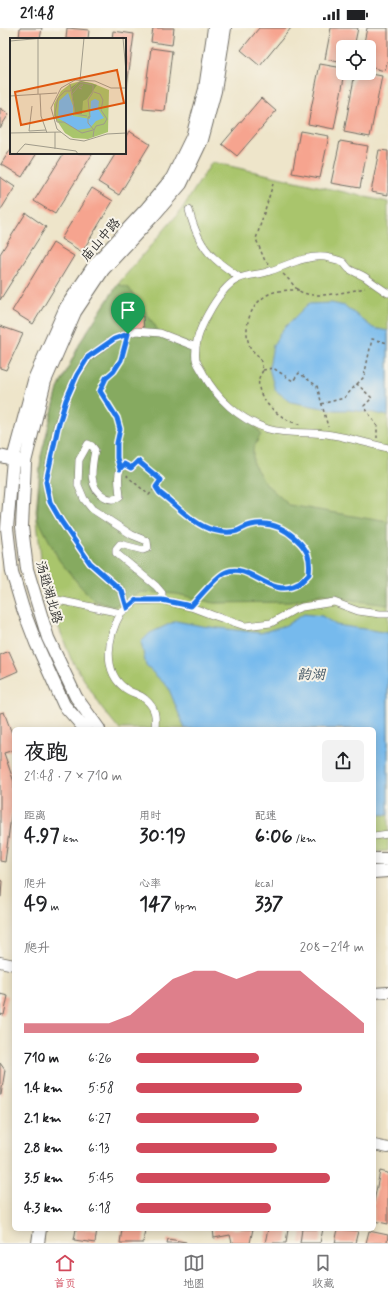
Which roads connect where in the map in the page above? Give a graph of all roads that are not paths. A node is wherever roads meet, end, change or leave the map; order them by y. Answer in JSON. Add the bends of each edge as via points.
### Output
{"nodes":[{"id":1,"x":214,"y":28,"type":"edge"},
{"id":2,"x":225,"y":28,"type":"edge"},
{"id":3,"x":189,"y":210,"type":"dead end"},
{"id":4,"x":240,"y":278,"type":"junction"},
{"id":5,"x":388,"y":292,"type":"edge"},
{"id":6,"x":196,"y":347,"type":"junction"},
{"id":7,"x":388,"y":448,"type":"edge"},
{"id":8,"x":0,"y":456,"type":"edge"},
{"id":9,"x":13,"y":459,"type":"junction"},
{"id":10,"x":25,"y":462,"type":"junction"},
{"id":11,"x":131,"y":468,"type":"road end"},
{"id":12,"x":5,"y":474,"type":"edge"},
{"id":13,"x":24,"y":478,"type":"junction"},
{"id":14,"x":48,"y":598,"type":"dead end"},
{"id":15,"x":162,"y":600,"type":"junction"},
{"id":16,"x":127,"y":608,"type":"junction"},
{"id":17,"x":121,"y":613,"type":"junction"},
{"id":18,"x":388,"y":614,"type":"edge"},
{"id":19,"x":83,"y":727,"type":"edge"},
{"id":20,"x":98,"y":727,"type":"edge"},
{"id":21,"x":156,"y":727,"type":"edge"},
{"id":22,"x":388,"y":834,"type":"edge"},
{"id":23,"x":376,"y":836,"type":"edge"},
{"id":24,"x":376,"y":859,"type":"edge"},
{"id":25,"x":388,"y":859,"type":"edge"},
{"id":26,"x":388,"y":871,"type":"edge"},
{"id":27,"x":376,"y":872,"type":"edge"},
{"id":28,"x":0,"y":962,"type":"edge"},
{"id":29,"x":12,"y":965,"type":"edge"},
{"id":30,"x":388,"y":992,"type":"edge"},
{"id":31,"x":376,"y":993,"type":"edge"},
{"id":32,"x":376,"y":1145,"type":"edge"},
{"id":33,"x":388,"y":1148,"type":"edge"},
{"id":34,"x":40,"y":1231,"type":"edge"},
{"id":35,"x":38,"y":1243,"type":"edge"}],
"edges":[{"from":1,"to":9,"type":"street","name":"庙山中路","via":[[205,89],[192,137],[172,178],[95,264],[66,307],[35,377]]},
{"from":2,"to":10,"type":"street","name":"庙山中路","via":[[215,91],[202,140],[181,184],[103,270],[75,312],[45,381]]},
{"from":3,"to":4,"type":"street","via":[[201,242],[212,256]]},
{"from":4,"to":5,"type":"street","via":[[308,258],[326,257],[342,262],[375,286]]},
{"from":4,"to":6,"type":"street","via":[[218,298],[202,326]]},
{"from":6,"to":7,"type":"street","via":[[196,360],[212,389],[234,410],[251,421],[269,429],[330,434]]},
{"from":6,"to":16,"type":"street","via":[[160,333],[136,331],[114,339],[88,357],[66,400],[58,427],[46,482],[50,502],[90,563],[122,591]]},
{"from":8,"to":9,"type":"street"},
{"from":9,"to":10,"type":"street"},
{"from":9,"to":12,"type":"street","name":"庙山中路"},
{"from":10,"to":13,"type":"street","name":"汤逊湖北路"},
{"from":11,"to":15,"type":"street","via":[[124,464],[120,469],[120,496],[107,499],[98,494],[92,476],[95,450],[88,444],[79,460],[78,485],[92,509],[132,535],[147,541],[148,548],[143,550],[120,544],[116,553],[156,586],[162,593]]},
{"from":12,"to":13,"type":"street"},
{"from":12,"to":19,"type":"street","via":[[12,572],[23,609],[64,705]]},
{"from":13,"to":20,"type":"street","name":"汤逊湖北路","via":[[22,527],[27,569],[48,638],[76,697]]},
{"from":14,"to":17,"type":"street"},
{"from":15,"to":16,"type":"street","via":[[136,600]]},
{"from":15,"to":18,"type":"street","via":[[191,606],[245,626],[271,622],[302,607],[334,602],[358,611]]},
{"from":16,"to":17,"type":"street"},
{"from":17,"to":21,"type":"street","via":[[115,623],[109,646],[109,662],[117,681],[145,699],[156,713]]},
{"from":22,"to":23,"type":"street"},
{"from":24,"to":25,"type":"street"},
{"from":26,"to":27,"type":"street"},
{"from":28,"to":29,"type":"street"},
{"from":30,"to":31,"type":"street"},
{"from":32,"to":33,"type":"street"},
{"from":34,"to":35,"type":"street"}]}
